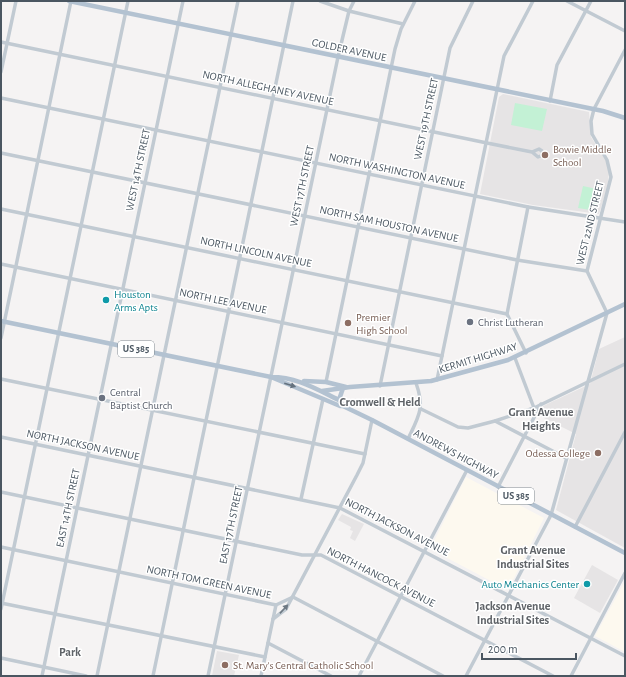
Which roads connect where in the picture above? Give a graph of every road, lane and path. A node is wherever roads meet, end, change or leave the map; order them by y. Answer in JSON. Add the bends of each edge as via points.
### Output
{"nodes":[{"id":1,"x":16,"y":1,"type":"edge"},
{"id":2,"x":70,"y":1,"type":"edge"},
{"id":3,"x":128,"y":1,"type":"edge"},
{"id":4,"x":183,"y":1,"type":"edge"},
{"id":5,"x":238,"y":1,"type":"edge"},
{"id":6,"x":294,"y":1,"type":"edge"},
{"id":7,"x":320,"y":1,"type":"edge"},
{"id":8,"x":354,"y":1,"type":"edge"},
{"id":9,"x":416,"y":1,"type":"edge"},
{"id":10,"x":473,"y":1,"type":"edge"},
{"id":11,"x":533,"y":1,"type":"edge"},
{"id":12,"x":567,"y":1,"type":"edge"},
{"id":13,"x":591,"y":1,"type":"edge"},
{"id":14,"x":349,"y":11,"type":"junction"},
{"id":15,"x":586,"y":11,"type":"junction"},
{"id":16,"x":125,"y":12,"type":"junction"},
{"id":17,"x":178,"y":24,"type":"junction"},
{"id":18,"x":403,"y":24,"type":"junction"},
{"id":19,"x":625,"y":31,"type":"edge"},
{"id":20,"x":231,"y":35,"type":"junction"},
{"id":21,"x":1,"y":42,"type":"edge"},
{"id":22,"x":7,"y":43,"type":"junction"},
{"id":23,"x":284,"y":46,"type":"junction"},
{"id":24,"x":625,"y":50,"type":"edge"},
{"id":25,"x":60,"y":54,"type":"junction"},
{"id":26,"x":338,"y":57,"type":"junction"},
{"id":27,"x":113,"y":65,"type":"junction"},
{"id":28,"x":391,"y":68,"type":"junction"},
{"id":29,"x":1,"y":72,"type":"edge"},
{"id":30,"x":167,"y":77,"type":"junction"},
{"id":31,"x":444,"y":79,"type":"junction"},
{"id":32,"x":220,"y":88,"type":"junction"},
{"id":33,"x":498,"y":90,"type":"junction"},
{"id":34,"x":1,"y":98,"type":"edge"},
{"id":35,"x":273,"y":99,"type":"junction"},
{"id":36,"x":550,"y":101,"type":"junction"},
{"id":37,"x":49,"y":108,"type":"junction"},
{"id":38,"x":594,"y":109,"type":"junction"},
{"id":39,"x":327,"y":110,"type":"junction"},
{"id":40,"x":625,"y":118,"type":"edge"},
{"id":41,"x":102,"y":119,"type":"junction"},
{"id":42,"x":380,"y":121,"type":"junction"},
{"id":43,"x":156,"y":130,"type":"junction"},
{"id":44,"x":433,"y":132,"type":"junction"},
{"id":45,"x":209,"y":141,"type":"junction"},
{"id":46,"x":487,"y":143,"type":"junction"},
{"id":47,"x":262,"y":152,"type":"junction"},
{"id":48,"x":532,"y":152,"type":"dead end"},
{"id":49,"x":1,"y":153,"type":"edge"},
{"id":50,"x":38,"y":161,"type":"junction"},
{"id":51,"x":316,"y":163,"type":"junction"},
{"id":52,"x":91,"y":172,"type":"junction"},
{"id":53,"x":369,"y":174,"type":"junction"},
{"id":54,"x":144,"y":183,"type":"junction"},
{"id":55,"x":422,"y":185,"type":"junction"},
{"id":56,"x":198,"y":194,"type":"junction"},
{"id":57,"x":476,"y":196,"type":"junction"},
{"id":58,"x":252,"y":205,"type":"junction"},
{"id":59,"x":528,"y":207,"type":"junction"},
{"id":60,"x":1,"y":209,"type":"edge"},
{"id":61,"x":27,"y":214,"type":"junction"},
{"id":62,"x":304,"y":216,"type":"junction"},
{"id":63,"x":601,"y":218,"type":"junction"},
{"id":64,"x":625,"y":222,"type":"edge"},
{"id":65,"x":80,"y":225,"type":"junction"},
{"id":66,"x":358,"y":227,"type":"junction"},
{"id":67,"x":133,"y":236,"type":"junction"},
{"id":68,"x":411,"y":238,"type":"junction"},
{"id":69,"x":187,"y":248,"type":"junction"},
{"id":70,"x":464,"y":249,"type":"junction"},
{"id":71,"x":240,"y":258,"type":"junction"},
{"id":72,"x":517,"y":260,"type":"junction"},
{"id":73,"x":1,"y":264,"type":"edge"},
{"id":74,"x":16,"y":267,"type":"junction"},
{"id":75,"x":293,"y":269,"type":"junction"},
{"id":76,"x":586,"y":271,"type":"junction"},
{"id":77,"x":69,"y":278,"type":"junction"},
{"id":78,"x":347,"y":280,"type":"junction"},
{"id":79,"x":122,"y":289,"type":"junction"},
{"id":80,"x":400,"y":291,"type":"junction"},
{"id":81,"x":176,"y":300,"type":"junction"},
{"id":82,"x":453,"y":302,"type":"junction"},
{"id":83,"x":625,"y":304,"type":"edge"},
{"id":84,"x":229,"y":311,"type":"junction"},
{"id":85,"x":607,"y":313,"type":"junction"},
{"id":86,"x":507,"y":314,"type":"junction"},
{"id":87,"x":3,"y":321,"type":"edge"},
{"id":88,"x":282,"y":322,"type":"junction"},
{"id":89,"x":58,"y":333,"type":"junction"},
{"id":90,"x":336,"y":334,"type":"junction"},
{"id":91,"x":1,"y":338,"type":"edge"},
{"id":92,"x":111,"y":344,"type":"junction"},
{"id":93,"x":389,"y":345,"type":"junction"},
{"id":94,"x":526,"y":353,"type":"junction"},
{"id":95,"x":165,"y":355,"type":"junction"},
{"id":96,"x":442,"y":356,"type":"junction"},
{"id":97,"x":515,"y":358,"type":"junction"},
{"id":98,"x":625,"y":364,"type":"edge"},
{"id":99,"x":218,"y":366,"type":"junction"},
{"id":100,"x":271,"y":377,"type":"junction"},
{"id":101,"x":1,"y":379,"type":"edge"},
{"id":102,"x":437,"y":380,"type":"junction"},
{"id":103,"x":299,"y":381,"type":"junction"},
{"id":104,"x":326,"y":382,"type":"junction"},
{"id":105,"x":416,"y":383,"type":"junction"},
{"id":106,"x":587,"y":383,"type":"junction"},
{"id":107,"x":380,"y":386,"type":"junction"},
{"id":108,"x":350,"y":387,"type":"junction"},
{"id":109,"x":343,"y":388,"type":"junction"},
{"id":110,"x":46,"y":389,"type":"junction"},
{"id":111,"x":310,"y":392,"type":"junction"},
{"id":112,"x":322,"y":392,"type":"junction"},
{"id":113,"x":323,"y":398,"type":"junction"},
{"id":114,"x":99,"y":400,"type":"junction"},
{"id":115,"x":339,"y":400,"type":"junction"},
{"id":116,"x":541,"y":404,"type":"junction"},
{"id":117,"x":343,"y":406,"type":"junction"},
{"id":118,"x":534,"y":408,"type":"junction"},
{"id":119,"x":421,"y":409,"type":"junction"},
{"id":120,"x":153,"y":410,"type":"junction"},
{"id":121,"x":372,"y":420,"type":"junction"},
{"id":122,"x":206,"y":421,"type":"junction"},
{"id":123,"x":495,"y":421,"type":"junction"},
{"id":124,"x":259,"y":432,"type":"junction"},
{"id":125,"x":625,"y":432,"type":"edge"},
{"id":126,"x":524,"y":436,"type":"junction"},
{"id":127,"x":1,"y":437,"type":"edge"},
{"id":128,"x":408,"y":439,"type":"junction"},
{"id":129,"x":313,"y":443,"type":"junction"},
{"id":130,"x":35,"y":444,"type":"junction"},
{"id":131,"x":365,"y":454,"type":"junction"},
{"id":132,"x":88,"y":455,"type":"junction"},
{"id":133,"x":566,"y":458,"type":"junction"},
{"id":134,"x":141,"y":466,"type":"junction"},
{"id":135,"x":467,"y":470,"type":"junction"},
{"id":136,"x":194,"y":477,"type":"junction"},
{"id":137,"x":498,"y":487,"type":"junction"},
{"id":138,"x":248,"y":488,"type":"junction"},
{"id":139,"x":1,"y":492,"type":"edge"},
{"id":140,"x":24,"y":496,"type":"junction"},
{"id":141,"x":301,"y":499,"type":"junction"},
{"id":142,"x":77,"y":508,"type":"junction"},
{"id":143,"x":340,"y":508,"type":"junction"},
{"id":144,"x":551,"y":515,"type":"junction"},
{"id":145,"x":130,"y":519,"type":"junction"},
{"id":146,"x":575,"y":527,"type":"junction"},
{"id":147,"x":184,"y":529,"type":"junction"},
{"id":148,"x":237,"y":541,"type":"junction"},
{"id":149,"x":1,"y":547,"type":"edge"},
{"id":150,"x":13,"y":550,"type":"junction"},
{"id":151,"x":424,"y":551,"type":"junction"},
{"id":152,"x":625,"y":553,"type":"edge"},
{"id":153,"x":315,"y":554,"type":"junction"},
{"id":154,"x":66,"y":561,"type":"junction"},
{"id":155,"x":119,"y":572,"type":"junction"},
{"id":156,"x":625,"y":573,"type":"edge"},
{"id":157,"x":172,"y":583,"type":"junction"},
{"id":158,"x":225,"y":594,"type":"junction"},
{"id":159,"x":509,"y":595,"type":"junction"},
{"id":160,"x":400,"y":596,"type":"junction"},
{"id":161,"x":293,"y":597,"type":"junction"},
{"id":162,"x":2,"y":603,"type":"edge"},
{"id":163,"x":276,"y":605,"type":"junction"},
{"id":164,"x":1,"y":609,"type":"edge"},
{"id":165,"x":55,"y":614,"type":"junction"},
{"id":166,"x":273,"y":619,"type":"junction"},
{"id":167,"x":108,"y":625,"type":"junction"},
{"id":168,"x":162,"y":636,"type":"junction"},
{"id":169,"x":590,"y":638,"type":"junction"},
{"id":170,"x":485,"y":640,"type":"junction"},
{"id":171,"x":377,"y":641,"type":"junction"},
{"id":172,"x":268,"y":643,"type":"junction"},
{"id":173,"x":214,"y":647,"type":"junction"},
{"id":174,"x":625,"y":656,"type":"edge"},
{"id":175,"x":265,"y":657,"type":"junction"},
{"id":176,"x":1,"y":658,"type":"edge"},
{"id":177,"x":44,"y":667,"type":"junction"},
{"id":178,"x":42,"y":676,"type":"edge"},
{"id":179,"x":86,"y":676,"type":"edge"},
{"id":180,"x":98,"y":676,"type":"edge"},
{"id":181,"x":153,"y":676,"type":"edge"},
{"id":182,"x":208,"y":676,"type":"edge"},
{"id":183,"x":261,"y":676,"type":"edge"},
{"id":184,"x":331,"y":676,"type":"edge"},
{"id":185,"x":359,"y":676,"type":"edge"},
{"id":186,"x":443,"y":676,"type":"edge"},
{"id":187,"x":466,"y":676,"type":"edge"},
{"id":188,"x":553,"y":676,"type":"edge"},
{"id":189,"x":570,"y":676,"type":"edge"}],
"edges":[{"from":1,"to":22,"type":"street"},
{"from":2,"to":16,"type":"main road","name":"GOLDER AVENUE"},
{"from":2,"to":25,"type":"street"},
{"from":3,"to":16,"type":"street"},
{"from":4,"to":17,"type":"street","name":"WEST 14TH STREET"},
{"from":5,"to":20,"type":"street"},
{"from":6,"to":23,"type":"street"},
{"from":7,"to":14,"type":"street"},
{"from":8,"to":14,"type":"street","name":"WEST 17TH STREET"},
{"from":9,"to":18,"type":"street"},
{"from":10,"to":31,"type":"street","name":"WEST 19TH STREET","via":[[453,40]]},
{"from":11,"to":33,"type":"street","via":[[504,56]]},
{"from":12,"to":15,"type":"street"},
{"from":13,"to":15,"type":"street"},
{"from":14,"to":18,"type":"street"},
{"from":14,"to":26,"type":"street","name":"WEST 17TH STREET"},
{"from":15,"to":19,"type":"street"},
{"from":15,"to":36,"type":"street","via":[[557,65]]},
{"from":16,"to":17,"type":"main road","name":"GOLDER AVENUE"},
{"from":16,"to":27,"type":"street"},
{"from":17,"to":20,"type":"main road","name":"GOLDER AVENUE"},
{"from":17,"to":30,"type":"street","name":"WEST 14TH STREET"},
{"from":18,"to":28,"type":"street"},
{"from":20,"to":23,"type":"main road","name":"GOLDER AVENUE"},
{"from":20,"to":32,"type":"street"},
{"from":21,"to":22,"type":"street","name":"NORTH ALLEGHANEY AVENUE"},
{"from":22,"to":25,"type":"street","name":"NORTH ALLEGHANEY AVENUE"},
{"from":22,"to":29,"type":"street"},
{"from":23,"to":26,"type":"main road","name":"GOLDER AVENUE"},
{"from":23,"to":35,"type":"street"},
{"from":24,"to":38,"type":"street","name":"WEST 22ND STREET"},
{"from":25,"to":27,"type":"street","name":"NORTH ALLEGHANEY AVENUE"},
{"from":25,"to":37,"type":"street"},
{"from":26,"to":28,"type":"main road","name":"GOLDER AVENUE"},
{"from":26,"to":39,"type":"street","name":"WEST 17TH STREET"},
{"from":27,"to":30,"type":"street","name":"NORTH ALLEGHANEY AVENUE"},
{"from":27,"to":41,"type":"street"},
{"from":28,"to":31,"type":"main road","name":"GOLDER AVENUE"},
{"from":28,"to":42,"type":"street"},
{"from":30,"to":32,"type":"street","name":"NORTH ALLEGHANEY AVENUE"},
{"from":30,"to":43,"type":"street","name":"WEST 14TH STREET"},
{"from":31,"to":33,"type":"main road","name":"GOLDER AVENUE"},
{"from":31,"to":44,"type":"street","name":"WEST 19TH STREET"},
{"from":32,"to":35,"type":"street","name":"NORTH ALLEGHANEY AVENUE"},
{"from":32,"to":45,"type":"street"},
{"from":33,"to":36,"type":"main road","name":"GOLDER AVENUE"},
{"from":33,"to":46,"type":"street"},
{"from":34,"to":37,"type":"street","name":"NORTH WASHINGTON AVENUE"},
{"from":35,"to":39,"type":"street","name":"NORTH ALLEGHANEY AVENUE"},
{"from":35,"to":47,"type":"street"},
{"from":36,"to":38,"type":"main road","name":"GOLDER AVENUE"},
{"from":37,"to":41,"type":"street","name":"NORTH WASHINGTON AVENUE"},
{"from":37,"to":50,"type":"street"},
{"from":38,"to":40,"type":"main road","name":"GOLDER AVENUE"},
{"from":38,"to":63,"type":"street","name":"WEST 22ND STREET","via":[[591,121],[592,134],[607,160],[610,172],[610,183]]},
{"from":39,"to":42,"type":"street","name":"NORTH ALLEGHANEY AVENUE"},
{"from":39,"to":51,"type":"street","name":"WEST 17TH STREET"},
{"from":41,"to":43,"type":"street","name":"NORTH WASHINGTON AVENUE"},
{"from":41,"to":52,"type":"street"},
{"from":42,"to":44,"type":"street","name":"NORTH ALLEGHANEY AVENUE"},
{"from":42,"to":53,"type":"street"},
{"from":43,"to":45,"type":"street","name":"NORTH WASHINGTON AVENUE"},
{"from":43,"to":54,"type":"street","name":"WEST 14TH STREET"},
{"from":44,"to":46,"type":"street","name":"NORTH ALLEGHANEY AVENUE"},
{"from":44,"to":55,"type":"street","name":"WEST 19TH STREET"},
{"from":45,"to":47,"type":"street","name":"NORTH WASHINGTON AVENUE"},
{"from":45,"to":56,"type":"street"},
{"from":46,"to":48,"type":"street","name":"NORTH ALLEGHANEY AVENUE"},
{"from":46,"to":57,"type":"street"},
{"from":47,"to":51,"type":"street","name":"NORTH WASHINGTON AVENUE"},
{"from":47,"to":58,"type":"street"},
{"from":49,"to":50,"type":"street","name":"NORTH SAM HOUSTON AVENUE"},
{"from":50,"to":52,"type":"street","name":"NORTH SAM HOUSTON AVENUE"},
{"from":50,"to":61,"type":"street"},
{"from":51,"to":53,"type":"street","name":"NORTH WASHINGTON AVENUE"},
{"from":51,"to":62,"type":"street","name":"WEST 17TH STREET"},
{"from":52,"to":54,"type":"street","name":"NORTH SAM HOUSTON AVENUE"},
{"from":52,"to":65,"type":"street"},
{"from":53,"to":55,"type":"street","name":"NORTH WASHINGTON AVENUE"},
{"from":53,"to":66,"type":"street"},
{"from":54,"to":56,"type":"street","name":"NORTH SAM HOUSTON AVENUE"},
{"from":54,"to":67,"type":"street","name":"WEST 14TH STREET"},
{"from":55,"to":57,"type":"street","name":"NORTH WASHINGTON AVENUE"},
{"from":55,"to":68,"type":"street","name":"WEST 19TH STREET"},
{"from":56,"to":58,"type":"street","name":"NORTH SAM HOUSTON AVENUE"},
{"from":56,"to":69,"type":"street"},
{"from":57,"to":59,"type":"street","name":"NORTH WASHINGTON AVENUE"},
{"from":57,"to":70,"type":"street"},
{"from":58,"to":62,"type":"street","name":"NORTH SAM HOUSTON AVENUE"},
{"from":58,"to":71,"type":"street"},
{"from":59,"to":63,"type":"street","name":"NORTH WASHINGTON AVENUE"},
{"from":59,"to":72,"type":"street"},
{"from":60,"to":61,"type":"street","name":"NORTH LINCOLN AVENUE"},
{"from":61,"to":65,"type":"street","name":"NORTH LINCOLN AVENUE"},
{"from":61,"to":74,"type":"street"},
{"from":62,"to":66,"type":"street","name":"NORTH SAM HOUSTON AVENUE"},
{"from":62,"to":75,"type":"street","name":"WEST 17TH STREET"},
{"from":63,"to":64,"type":"street","name":"NORTH WASHINGTON AVENUE"},
{"from":63,"to":76,"type":"street","name":"WEST 22ND STREET"},
{"from":65,"to":67,"type":"street","name":"NORTH LINCOLN AVENUE"},
{"from":65,"to":77,"type":"street"},
{"from":66,"to":68,"type":"street","name":"NORTH SAM HOUSTON AVENUE"},
{"from":66,"to":78,"type":"street"},
{"from":67,"to":69,"type":"street","name":"NORTH LINCOLN AVENUE"},
{"from":67,"to":79,"type":"street","name":"WEST 14TH STREET"},
{"from":68,"to":70,"type":"street","name":"NORTH SAM HOUSTON AVENUE"},
{"from":68,"to":80,"type":"street","name":"WEST 19TH STREET"},
{"from":69,"to":71,"type":"street","name":"NORTH LINCOLN AVENUE"},
{"from":69,"to":81,"type":"street"},
{"from":70,"to":72,"type":"street","name":"NORTH SAM HOUSTON AVENUE"},
{"from":70,"to":82,"type":"street"},
{"from":71,"to":75,"type":"street","name":"NORTH LINCOLN AVENUE"},
{"from":71,"to":84,"type":"street"},
{"from":72,"to":76,"type":"street","name":"NORTH SAM HOUSTON AVENUE"},
{"from":72,"to":86,"type":"street"},
{"from":73,"to":74,"type":"street","name":"NORTH LEE AVENUE"},
{"from":74,"to":77,"type":"street","name":"NORTH LEE AVENUE"},
{"from":74,"to":87,"type":"street"},
{"from":75,"to":78,"type":"street","name":"NORTH LINCOLN AVENUE"},
{"from":75,"to":88,"type":"street","name":"WEST 17TH STREET"},
{"from":76,"to":85,"type":"street","name":"WEST 22ND STREET"},
{"from":77,"to":79,"type":"street","name":"NORTH LEE AVENUE"},
{"from":77,"to":89,"type":"street"},
{"from":78,"to":80,"type":"street","name":"NORTH LINCOLN AVENUE"},
{"from":78,"to":90,"type":"street"},
{"from":79,"to":81,"type":"street","name":"NORTH LEE AVENUE"},
{"from":79,"to":92,"type":"street","name":"WEST 14TH STREET"},
{"from":80,"to":82,"type":"street","name":"NORTH LINCOLN AVENUE"},
{"from":80,"to":93,"type":"street","name":"WEST 19TH STREET"},
{"from":81,"to":84,"type":"street","name":"NORTH LEE AVENUE"},
{"from":81,"to":95,"type":"street"},
{"from":82,"to":86,"type":"street","name":"NORTH LINCOLN AVENUE"},
{"from":82,"to":96,"type":"street"},
{"from":83,"to":85,"type":"main road","name":"KERMIT HIGHWAY"},
{"from":84,"to":88,"type":"street","name":"NORTH LEE AVENUE"},
{"from":84,"to":99,"type":"street"},
{"from":85,"to":94,"type":"main road","name":"KERMIT HIGHWAY"},
{"from":85,"to":106,"type":"street"},
{"from":86,"to":94,"type":"street"},
{"from":87,"to":89,"type":"main road","number":"US 385"},
{"from":87,"to":91,"type":"street"},
{"from":88,"to":90,"type":"street","name":"NORTH LEE AVENUE"},
{"from":88,"to":100,"type":"street","name":"WEST 17TH STREET"},
{"from":89,"to":92,"type":"main road","number":"US 385"},
{"from":89,"to":110,"type":"street"},
{"from":90,"to":93,"type":"street","name":"NORTH LEE AVENUE"},
{"from":90,"to":104,"type":"street"},
{"from":92,"to":95,"type":"main road","number":"US 385"},
{"from":92,"to":114,"type":"street","name":"EAST 14TH STREET"},
{"from":93,"to":96,"type":"street","name":"NORTH LEE AVENUE"},
{"from":93,"to":107,"type":"street","name":"WEST 19TH STREET"},
{"from":94,"to":97,"type":"main road","name":"KERMIT HIGHWAY"},
{"from":95,"to":99,"type":"main road","number":"US 385"},
{"from":95,"to":120,"type":"street"},
{"from":96,"to":102,"type":"street"},
{"from":97,"to":102,"type":"main road","name":"KERMIT HIGHWAY"},
{"from":97,"to":118,"type":"street"},
{"from":98,"to":106,"type":"street"},
{"from":99,"to":100,"type":"main road","number":"US 385"},
{"from":99,"to":122,"type":"street"},
{"from":100,"to":103,"type":"main road","number":"US 385"},
{"from":100,"to":111,"type":"main road","number":"US 385","one_way":true},
{"from":100,"to":124,"type":"street","name":"EAST 17TH STREET"},
{"from":101,"to":110,"type":"street"},
{"from":102,"to":105,"type":"main road","name":"KERMIT HIGHWAY"},
{"from":103,"to":104,"type":"main road","name":"KERMIT HIGHWAY"},
{"from":103,"to":112,"type":"main road","number":"US 385"},
{"from":104,"to":108,"type":"main road","name":"KERMIT HIGHWAY"},
{"from":105,"to":107,"type":"main road","name":"KERMIT HIGHWAY"},
{"from":105,"to":119,"type":"street"},
{"from":106,"to":116,"type":"street"},
{"from":106,"to":133,"type":"street"},
{"from":107,"to":108,"type":"main road","name":"KERMIT HIGHWAY"},
{"from":108,"to":109,"type":"main road","name":"KERMIT HIGHWAY"},
{"from":109,"to":112,"type":"main road","name":"KERMIT HIGHWAY"},
{"from":109,"to":115,"type":"main road"},
{"from":110,"to":114,"type":"street"},
{"from":110,"to":130,"type":"street"},
{"from":111,"to":112,"type":"main road","name":"KERMIT HIGHWAY"},
{"from":111,"to":113,"type":"main road","name":"ANDREWS HIGHWAY","number":"US 385"},
{"from":112,"to":115,"type":"main road","number":"US 385"},
{"from":113,"to":117,"type":"main road","name":"ANDREWS HIGHWAY","number":"US 385"},
{"from":113,"to":129,"type":"street"},
{"from":114,"to":120,"type":"street"},
{"from":114,"to":132,"type":"street","name":"EAST 14TH STREET"},
{"from":115,"to":117,"type":"main road"},
{"from":116,"to":118,"type":"street"},
{"from":116,"to":126,"type":"street"},
{"from":117,"to":121,"type":"main road","name":"ANDREWS HIGHWAY","number":"US 385"},
{"from":118,"to":123,"type":"street"},
{"from":119,"to":123,"type":"street","via":[[462,428]]},
{"from":119,"to":128,"type":"street"},
{"from":120,"to":122,"type":"street"},
{"from":120,"to":134,"type":"street"},
{"from":121,"to":128,"type":"main road","name":"ANDREWS HIGHWAY","number":"US 385"},
{"from":121,"to":131,"type":"street"},
{"from":122,"to":124,"type":"street"},
{"from":122,"to":136,"type":"street"},
{"from":123,"to":126,"type":"street"},
{"from":124,"to":129,"type":"street"},
{"from":124,"to":138,"type":"street","name":"EAST 17TH STREET"},
{"from":125,"to":146,"type":"street"},
{"from":126,"to":133,"type":"street"},
{"from":126,"to":137,"type":"street"},
{"from":127,"to":130,"type":"street","name":"NORTH JACKSON AVENUE"},
{"from":128,"to":135,"type":"main road","name":"ANDREWS HIGHWAY","number":"US 385"},
{"from":129,"to":131,"type":"street"},
{"from":129,"to":141,"type":"street"},
{"from":130,"to":132,"type":"street","name":"NORTH JACKSON AVENUE"},
{"from":130,"to":140,"type":"street"},
{"from":131,"to":143,"type":"street"},
{"from":132,"to":134,"type":"street","name":"NORTH JACKSON AVENUE"},
{"from":132,"to":142,"type":"street","name":"EAST 14TH STREET"},
{"from":133,"to":144,"type":"street"},
{"from":134,"to":136,"type":"street","name":"NORTH JACKSON AVENUE"},
{"from":134,"to":145,"type":"street"},
{"from":135,"to":137,"type":"main road","name":"ANDREWS HIGHWAY","number":"US 385"},
{"from":135,"to":151,"type":"street"},
{"from":136,"to":138,"type":"street","name":"NORTH JACKSON AVENUE"},
{"from":136,"to":147,"type":"street"},
{"from":137,"to":144,"type":"main road","name":"ANDREWS HIGHWAY","number":"US 385"},
{"from":138,"to":141,"type":"street","name":"NORTH JACKSON AVENUE"},
{"from":138,"to":148,"type":"street","name":"EAST 17TH STREET"},
{"from":139,"to":140,"type":"street","name":"NORTH HANCOCK AVENUE"},
{"from":140,"to":142,"type":"street","name":"NORTH HANCOCK AVENUE"},
{"from":140,"to":150,"type":"street"},
{"from":141,"to":143,"type":"street","name":"NORTH JACKSON AVENUE"},
{"from":142,"to":145,"type":"street","name":"NORTH HANCOCK AVENUE"},
{"from":142,"to":154,"type":"street","name":"EAST 14TH STREET"},
{"from":143,"to":151,"type":"street","name":"NORTH JACKSON AVENUE"},
{"from":143,"to":153,"type":"street"},
{"from":144,"to":146,"type":"main road","name":"ANDREWS HIGHWAY","number":"US 385"},
{"from":144,"to":159,"type":"street"},
{"from":145,"to":147,"type":"street","name":"NORTH HANCOCK AVENUE"},
{"from":145,"to":155,"type":"street"},
{"from":146,"to":152,"type":"main road","name":"ANDREWS HIGHWAY","number":"US 385"},
{"from":147,"to":148,"type":"street","name":"NORTH HANCOCK AVENUE"},
{"from":147,"to":157,"type":"street"},
{"from":148,"to":153,"type":"street","name":"NORTH HANCOCK AVENUE","via":[[302,555]]},
{"from":148,"to":158,"type":"street","name":"EAST 17TH STREET"},
{"from":149,"to":150,"type":"street","name":"NORTH TOM GREEN AVENUE"},
{"from":150,"to":154,"type":"street","name":"NORTH TOM GREEN AVENUE"},
{"from":150,"to":162,"type":"street"},
{"from":151,"to":159,"type":"street","name":"NORTH JACKSON AVENUE"},
{"from":151,"to":160,"type":"street"},
{"from":153,"to":160,"type":"street","name":"NORTH HANCOCK AVENUE"},
{"from":153,"to":161,"type":"street"},
{"from":154,"to":155,"type":"street","name":"NORTH TOM GREEN AVENUE"},
{"from":154,"to":165,"type":"street","name":"EAST 14TH STREET"},
{"from":155,"to":157,"type":"street","name":"NORTH TOM GREEN AVENUE"},
{"from":155,"to":167,"type":"street"},
{"from":156,"to":169,"type":"street"},
{"from":157,"to":158,"type":"street","name":"NORTH TOM GREEN AVENUE"},
{"from":157,"to":168,"type":"street"},
{"from":158,"to":163,"type":"street","name":"NORTH TOM GREEN AVENUE"},
{"from":158,"to":173,"type":"street","name":"EAST 17TH STREET"},
{"from":159,"to":169,"type":"street","name":"NORTH JACKSON AVENUE"},
{"from":159,"to":170,"type":"street"},
{"from":160,"to":170,"type":"street","name":"NORTH HANCOCK AVENUE"},
{"from":160,"to":171,"type":"street"},
{"from":161,"to":163,"type":"street","name":"NORTH TOM GREEN AVENUE"},
{"from":166,"to":161,"type":"street","one_way":true,"via":[[286,609]]},
{"from":161,"to":171,"type":"street"},
{"from":162,"to":164,"type":"street"},
{"from":162,"to":165,"type":"street"},
{"from":163,"to":166,"type":"street"},
{"from":165,"to":167,"type":"street"},
{"from":165,"to":177,"type":"street","name":"EAST 14TH STREET"},
{"from":166,"to":172,"type":"street"},
{"from":167,"to":168,"type":"street"},
{"from":167,"to":180,"type":"street"},
{"from":168,"to":173,"type":"street"},
{"from":168,"to":181,"type":"street"},
{"from":169,"to":174,"type":"street","name":"NORTH JACKSON AVENUE"},
{"from":169,"to":189,"type":"street"},
{"from":170,"to":187,"type":"street"},
{"from":170,"to":188,"type":"street","name":"NORTH HANCOCK AVENUE"},
{"from":171,"to":185,"type":"street"},
{"from":171,"to":186,"type":"street"},
{"from":172,"to":175,"type":"street"},
{"from":172,"to":184,"type":"street"},
{"from":173,"to":175,"type":"street"},
{"from":173,"to":182,"type":"street","name":"EAST 17TH STREET"},
{"from":175,"to":183,"type":"street"},
{"from":176,"to":177,"type":"street"},
{"from":177,"to":178,"type":"street","name":"EAST 14TH STREET"},
{"from":177,"to":179,"type":"street"}]}
